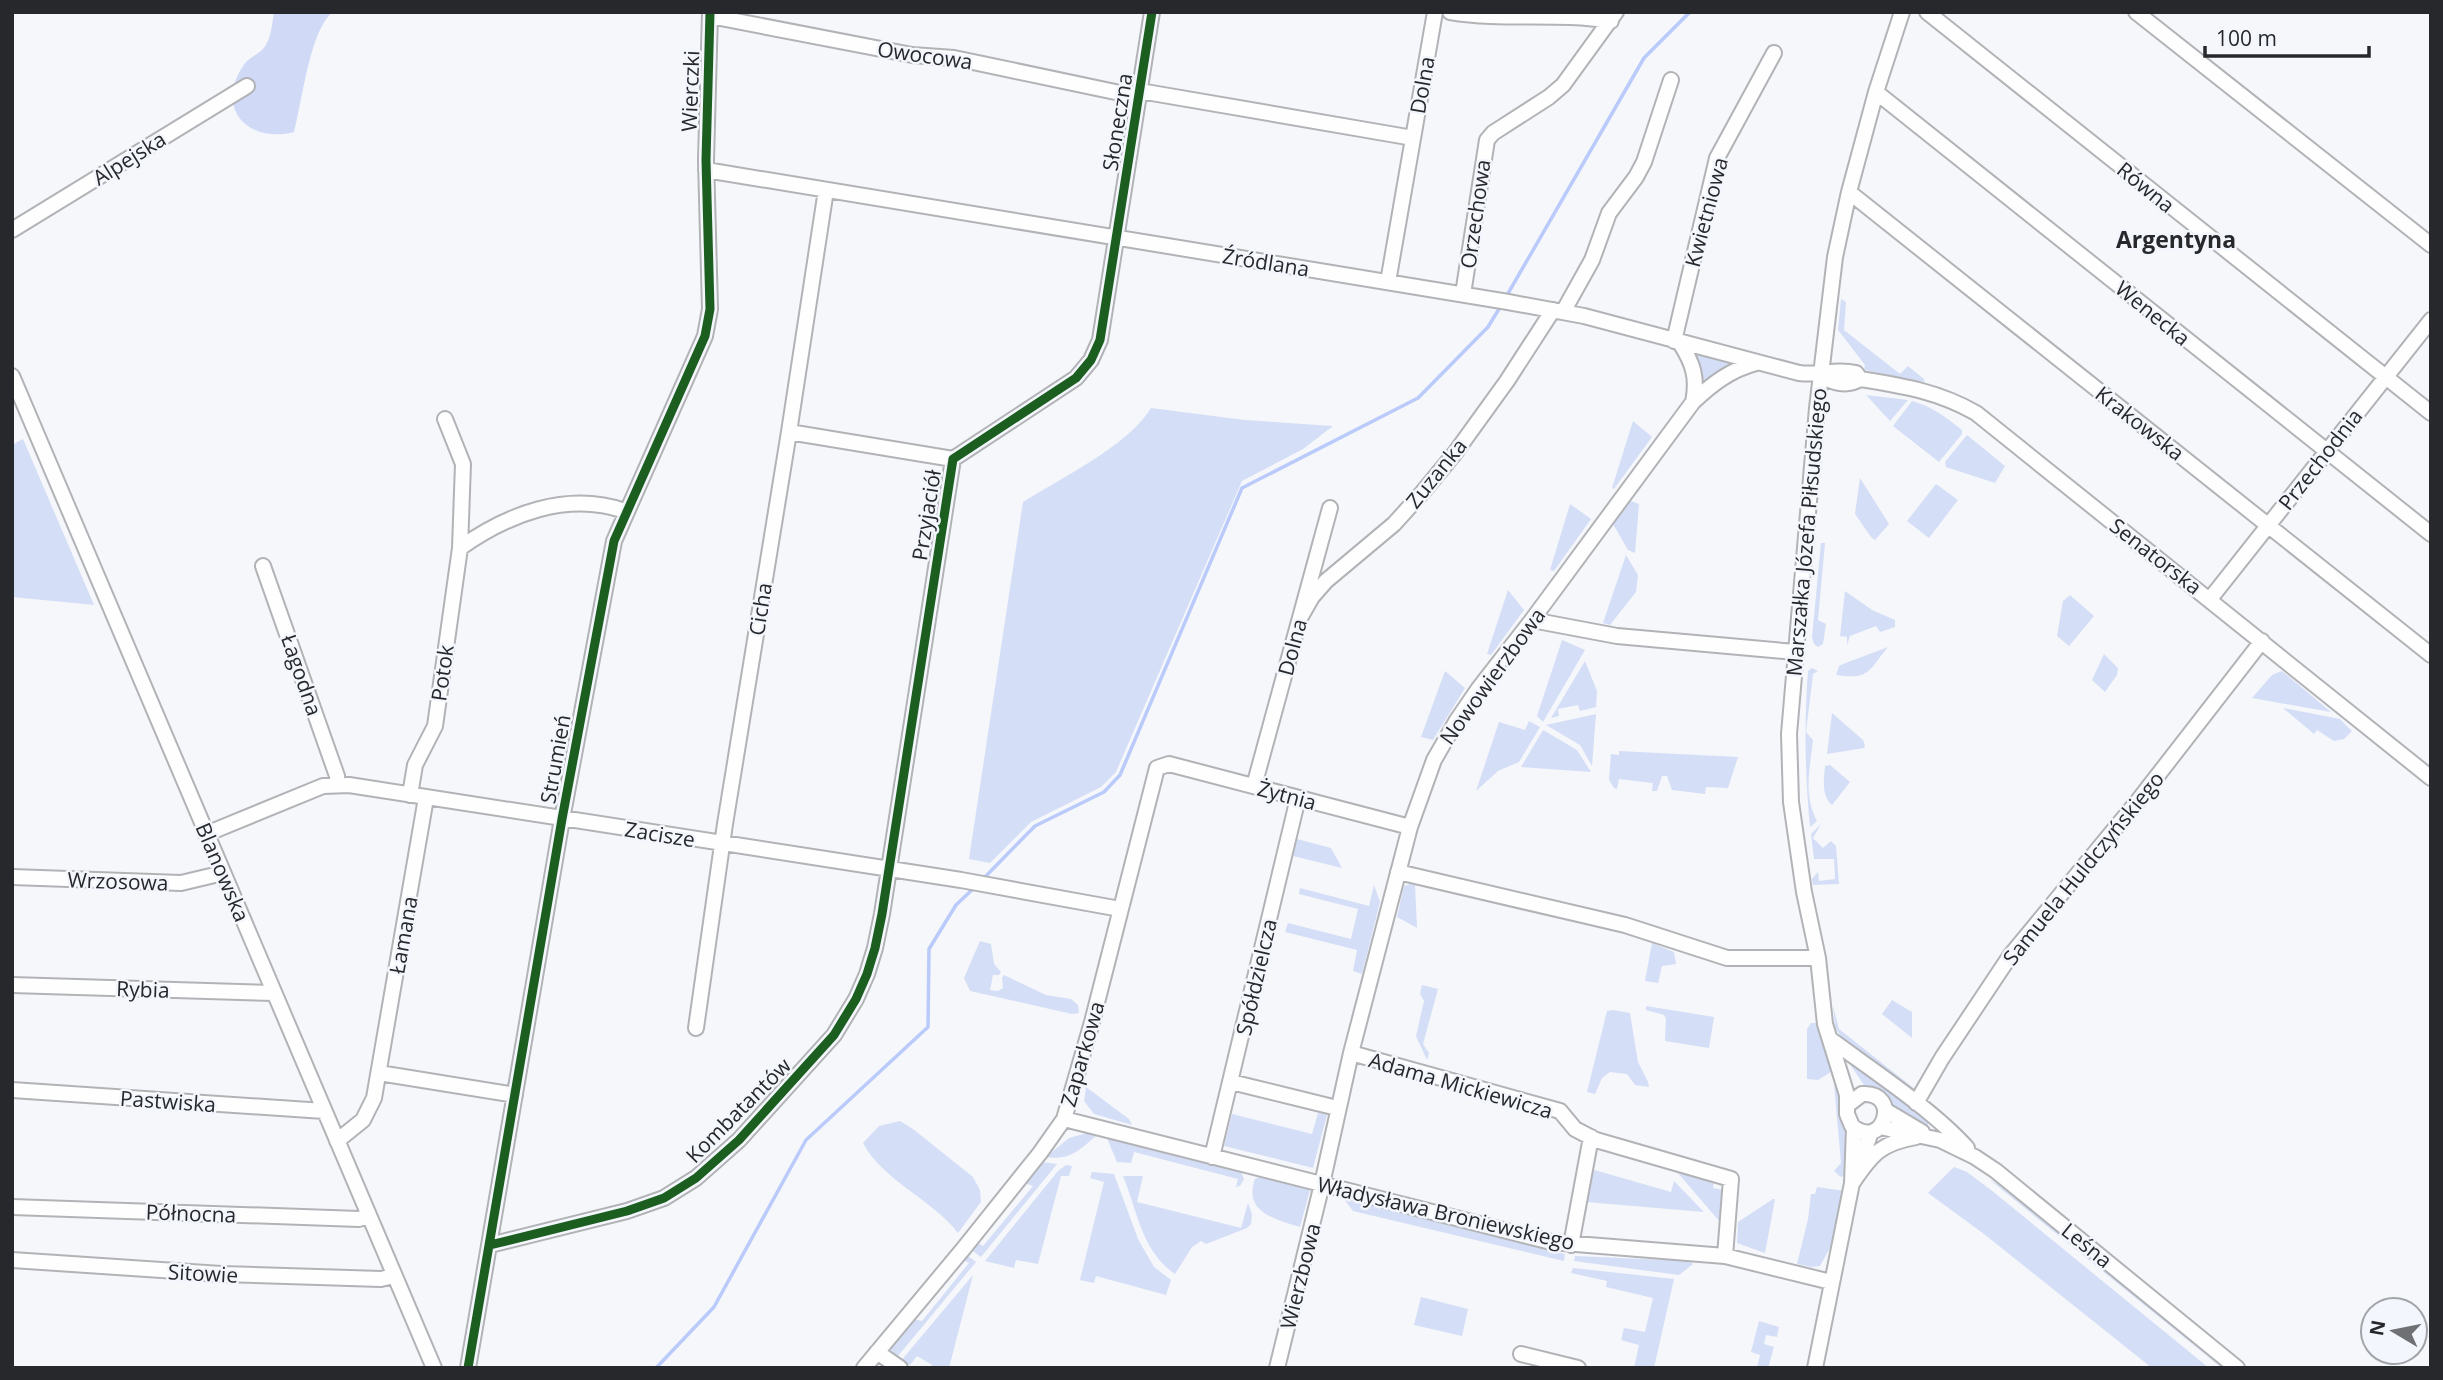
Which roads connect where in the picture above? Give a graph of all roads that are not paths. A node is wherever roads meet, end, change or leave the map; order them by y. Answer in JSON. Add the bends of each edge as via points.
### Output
{"nodes":[{"id":1,"x":1152,"y":12,"type":"edge"},
{"id":2,"x":1436,"y":12,"type":"edge"},
{"id":3,"x":1450,"y":12,"type":"edge"},
{"id":4,"x":1902,"y":12,"type":"edge"},
{"id":5,"x":1927,"y":12,"type":"edge"},
{"id":6,"x":2136,"y":12,"type":"edge"},
{"id":7,"x":710,"y":14,"type":"edge"},
{"id":8,"x":1614,"y":16,"type":"edge"},
{"id":9,"x":1774,"y":53,"type":"dead end"},
{"id":10,"x":1671,"y":80,"type":"dead end"},
{"id":11,"x":247,"y":86,"type":"dead end"},
{"id":12,"x":1876,"y":92,"type":"junction"},
{"id":13,"x":1139,"y":94,"type":"junction"},
{"id":14,"x":1413,"y":138,"type":"junction"},
{"id":15,"x":706,"y":170,"type":"junction"},
{"id":16,"x":826,"y":190,"type":"junction"},
{"id":17,"x":1849,"y":192,"type":"junction"},
{"id":18,"x":12,"y":230,"type":"edge"},
{"id":19,"x":1117,"y":238,"type":"junction"},
{"id":20,"x":2431,"y":245,"type":"edge"},
{"id":21,"x":1388,"y":282,"type":"junction"},
{"id":22,"x":1463,"y":294,"type":"junction"},
{"id":23,"x":1558,"y":311,"type":"junction"},
{"id":24,"x":2431,"y":320,"type":"edge"},
{"id":25,"x":1677,"y":342,"type":"junction"},
{"id":26,"x":1823,"y":352,"type":"junction"},
{"id":27,"x":1756,"y":363,"type":"junction"},
{"id":28,"x":1846,"y":371,"type":"junction"},
{"id":29,"x":1821,"y":375,"type":"junction"},
{"id":30,"x":12,"y":376,"type":"edge"},
{"id":31,"x":2385,"y":377,"type":"junction"},
{"id":32,"x":1860,"y":379,"type":"junction"},
{"id":33,"x":1693,"y":402,"type":"junction"},
{"id":34,"x":2431,"y":414,"type":"edge"},
{"id":35,"x":445,"y":419,"type":"dead end"},
{"id":36,"x":789,"y":432,"type":"junction"},
{"id":37,"x":2326,"y":451,"type":"junction"},
{"id":38,"x":953,"y":459,"type":"junction"},
{"id":39,"x":1330,"y":508,"type":"dead end"},
{"id":40,"x":625,"y":511,"type":"junction"},
{"id":41,"x":2267,"y":525,"type":"junction"},
{"id":42,"x":2431,"y":534,"type":"edge"},
{"id":43,"x":460,"y":548,"type":"junction"},
{"id":44,"x":264,"y":566,"type":"dead end"},
{"id":45,"x":2210,"y":599,"type":"junction"},
{"id":46,"x":1300,"y":618,"type":"junction"},
{"id":47,"x":1532,"y":620,"type":"junction"},
{"id":48,"x":2262,"y":641,"type":"junction"},
{"id":49,"x":1795,"y":652,"type":"junction"},
{"id":50,"x":2431,"y":655,"type":"edge"},
{"id":51,"x":1163,"y":764,"type":"joint"},
{"id":52,"x":2431,"y":778,"type":"edge"},
{"id":53,"x":338,"y":785,"type":"junction"},
{"id":54,"x":1254,"y":786,"type":"junction"},
{"id":55,"x":410,"y":795,"type":"junction"},
{"id":56,"x":426,"y":797,"type":"junction"},
{"id":57,"x":1298,"y":798,"type":"junction"},
{"id":58,"x":562,"y":818,"type":"junction"},
{"id":59,"x":1410,"y":827,"type":"junction"},
{"id":60,"x":206,"y":834,"type":"junction"},
{"id":61,"x":722,"y":844,"type":"junction"},
{"id":62,"x":889,"y":870,"type":"junction"},
{"id":63,"x":1398,"y":872,"type":"junction"},
{"id":64,"x":223,"y":873,"type":"junction"},
{"id":65,"x":12,"y":877,"type":"edge"},
{"id":66,"x":1121,"y":909,"type":"junction"},
{"id":67,"x":1818,"y":958,"type":"junction"},
{"id":68,"x":12,"y":985,"type":"edge"},
{"id":69,"x":274,"y":993,"type":"junction"},
{"id":70,"x":696,"y":1028,"type":"dead end"},
{"id":71,"x":1829,"y":1038,"type":"junction"},
{"id":72,"x":1351,"y":1053,"type":"junction"},
{"id":73,"x":1836,"y":1058,"type":"junction"},
{"id":74,"x":379,"y":1073,"type":"junction"},
{"id":75,"x":1231,"y":1082,"type":"junction"},
{"id":76,"x":12,"y":1090,"type":"edge"},
{"id":77,"x":1866,"y":1094,"type":"junction"},
{"id":78,"x":515,"y":1095,"type":"junction"},
{"id":79,"x":1916,"y":1103,"type":"junction"},
{"id":80,"x":1849,"y":1104,"type":"junction"},
{"id":81,"x":1337,"y":1108,"type":"junction"},
{"id":82,"x":1885,"y":1110,"type":"junction"},
{"id":83,"x":324,"y":1111,"type":"junction"},
{"id":84,"x":1064,"y":1119,"type":"junction"},
{"id":85,"x":1854,"y":1128,"type":"junction"},
{"id":86,"x":1875,"y":1130,"type":"junction"},
{"id":87,"x":1925,"y":1136,"type":"junction"},
{"id":88,"x":1591,"y":1137,"type":"junction"},
{"id":89,"x":337,"y":1141,"type":"junction"},
{"id":90,"x":1212,"y":1157,"type":"junction"},
{"id":91,"x":1975,"y":1157,"type":"junction"},
{"id":92,"x":1322,"y":1184,"type":"junction"},
{"id":93,"x":1852,"y":1184,"type":"junction"},
{"id":94,"x":12,"y":1207,"type":"edge"},
{"id":95,"x":369,"y":1216,"type":"junction"},
{"id":96,"x":490,"y":1245,"type":"junction"},
{"id":97,"x":1572,"y":1245,"type":"junction"},
{"id":98,"x":1725,"y":1256,"type":"junction"},
{"id":99,"x":12,"y":1261,"type":"edge"},
{"id":100,"x":394,"y":1276,"type":"junction"},
{"id":101,"x":1831,"y":1282,"type":"junction"},
{"id":102,"x":877,"y":1352,"type":"junction"},
{"id":103,"x":1521,"y":1354,"type":"dead end"},
{"id":104,"x":435,"y":1368,"type":"edge"},
{"id":105,"x":468,"y":1368,"type":"edge"},
{"id":106,"x":864,"y":1368,"type":"edge"},
{"id":107,"x":900,"y":1368,"type":"edge"},
{"id":108,"x":1277,"y":1368,"type":"edge"},
{"id":109,"x":1578,"y":1368,"type":"edge"},
{"id":110,"x":1815,"y":1368,"type":"edge"},
{"id":111,"x":2237,"y":1368,"type":"edge"}],
"edges":[{"from":1,"to":13,"type":"street","name":"Słoneczna"},
{"from":2,"to":14,"type":"street","name":"Dolna"},
{"from":3,"to":8,"type":"street","via":[[1490,18]]},
{"from":4,"to":12,"type":"street","name":"Marszałka Józefa Piłsudskiego"},
{"from":5,"to":31,"type":"street","name":"Równa"},
{"from":6,"to":20,"type":"street"},
{"from":7,"to":13,"type":"street","name":"Owocowa"},
{"from":7,"to":15,"type":"street","name":"Wierczki"},
{"from":8,"to":22,"type":"street","name":"Orzechowa","via":[[1563,85],[1487,140]]},
{"from":9,"to":25,"type":"street","name":"Kwietniowa","via":[[1717,158]]},
{"from":10,"to":23,"type":"street","name":"Zuzanka","via":[[1644,162],[1609,213],[1592,260]]},
{"from":11,"to":18,"type":"street","name":"Alpejska"},
{"from":12,"to":17,"type":"street","name":"Marszałka Józefa Piłsudskiego"},
{"from":12,"to":37,"type":"street","name":"Wenecka"},
{"from":13,"to":14,"type":"street","name":"Owocowa"},
{"from":13,"to":19,"type":"street","name":"Słoneczna"},
{"from":14,"to":21,"type":"street","name":"Dolna"},
{"from":15,"to":16,"type":"street","name":"Źródlana"},
{"from":15,"to":40,"type":"street","name":"Strumień","via":[[708,324]]},
{"from":16,"to":19,"type":"street","name":"Źródlana"},
{"from":16,"to":36,"type":"street","name":"Cicha"},
{"from":17,"to":26,"type":"street","name":"Marszałka Józefa Piłsudskiego"},
{"from":17,"to":41,"type":"street","name":"Krakowska"},
{"from":19,"to":21,"type":"street","name":"Źródlana"},
{"from":19,"to":38,"type":"street","name":"Przyjaciół","via":[[1100,340],[1091,360],[1076,378]]},
{"from":21,"to":22,"type":"street","name":"Źródlana"},
{"from":22,"to":23,"type":"street","name":"Źródlana"},
{"from":23,"to":25,"type":"street","name":"Źródlana"},
{"from":23,"to":46,"type":"street","name":"Zuzanka","via":[[1422,493],[1394,524],[1326,581]]},
{"from":24,"to":31,"type":"street","name":"Przechodnia"},
{"from":25,"to":27,"type":"street","name":"Źródlana"},
{"from":25,"to":33,"type":"street","via":[[1695,371]]},
{"from":26,"to":28,"type":"street","name":"Senatorska"},
{"from":26,"to":29,"type":"street","name":"Marszałka Józefa Piłsudskiego"},
{"from":27,"to":29,"type":"street","name":"Źródlana"},
{"from":27,"to":33,"type":"street","name":"Nowowierzbowa","via":[[1716,381]]},
{"from":28,"to":29,"type":"street"},
{"from":28,"to":32,"type":"street","name":"Senatorska"},
{"from":29,"to":32,"type":"street","name":"Senatorska","via":[[1830,382]]},
{"from":29,"to":49,"type":"street","name":"Marszałka Józefa Piłsudskiego"},
{"from":30,"to":60,"type":"street","name":"Blanowska"},
{"from":31,"to":34,"type":"street","name":"Równa"},
{"from":31,"to":37,"type":"street","name":"Przechodnia"},
{"from":32,"to":45,"type":"street","name":"Senatorska","via":[[1942,395],[1976,412]]},
{"from":33,"to":47,"type":"street","name":"Nowowierzbowa"},
{"from":35,"to":43,"type":"street","name":"Potok","via":[[463,464]]},
{"from":36,"to":38,"type":"street","name":"Przyjaciół"},
{"from":36,"to":61,"type":"street","name":"Cicha"},
{"from":37,"to":41,"type":"street","name":"Przechodnia"},
{"from":37,"to":42,"type":"street","name":"Wenecka"},
{"from":38,"to":62,"type":"street","name":"Przyjaciół"},
{"from":39,"to":46,"type":"street","name":"Dolna"},
{"from":40,"to":43,"type":"street","via":[[591,502],[547,508],[512,517]]},
{"from":40,"to":58,"type":"street","name":"Strumień","via":[[607,571]]},
{"from":41,"to":45,"type":"street","name":"Przechodnia"},
{"from":41,"to":50,"type":"street","name":"Krakowska"},
{"from":43,"to":55,"type":"street","name":"Potok","via":[[435,726],[415,765]]},
{"from":44,"to":53,"type":"street","name":"Łagodna"},
{"from":45,"to":48,"type":"street","name":"Senatorska"},
{"from":46,"to":54,"type":"street","name":"Dolna"},
{"from":47,"to":49,"type":"street","via":[[1617,636]]},
{"from":47,"to":59,"type":"street","name":"Nowowierzbowa","via":[[1441,746]]},
{"from":48,"to":52,"type":"street","name":"Senatorska"},
{"from":48,"to":79,"type":"street","name":"Samuela Huldczyńskiego","via":[[2010,956]]},
{"from":49,"to":67,"type":"street","name":"Marszałka Józefa Piłsudskiego","via":[[1789,734],[1791,802]]},
{"from":51,"to":54,"type":"street","name":"Żytnia"},
{"from":51,"to":66,"type":"street","name":"Zaparkowa","via":[[1154,775]]},
{"from":53,"to":55,"type":"street","name":"Zacisze"},
{"from":53,"to":60,"type":"street","name":"Zacisze","via":[[323,786]]},
{"from":54,"to":57,"type":"street","name":"Żytnia"},
{"from":55,"to":56,"type":"street","name":"Zacisze"},
{"from":56,"to":58,"type":"street","name":"Zacisze"},
{"from":56,"to":74,"type":"street","name":"Łamana"},
{"from":57,"to":59,"type":"street","name":"Żytnia"},
{"from":57,"to":75,"type":"street","name":"Spółdzielcza"},
{"from":58,"to":61,"type":"street","name":"Zacisze"},
{"from":58,"to":78,"type":"street","name":"Strumień"},
{"from":59,"to":63,"type":"street","name":"Nowowierzbowa"},
{"from":60,"to":64,"type":"street","name":"Blanowska"},
{"from":61,"to":62,"type":"street","name":"Zacisze"},
{"from":61,"to":70,"type":"street","name":"Cicha"},
{"from":62,"to":66,"type":"street","name":"Zacisze"},
{"from":62,"to":96,"type":"street","name":"Kombatantów","via":[[875,948],[856,999],[834,1035],[739,1140],[696,1178],[664,1198],[627,1212]]},
{"from":63,"to":67,"type":"street","via":[[1625,925],[1727,957]]},
{"from":63,"to":72,"type":"street","name":"Nowowierzbowa"},
{"from":64,"to":65,"type":"street","name":"Wrzosowa","via":[[181,883]]},
{"from":64,"to":69,"type":"street","name":"Blanowska"},
{"from":66,"to":84,"type":"street","name":"Zaparkowa"},
{"from":67,"to":71,"type":"street","name":"Marszałka Józefa Piłsudskiego"},
{"from":68,"to":69,"type":"street","name":"Rybia"},
{"from":69,"to":83,"type":"street","name":"Blanowska"},
{"from":71,"to":73,"type":"street","name":"Marszałka Józefa Piłsudskiego"},
{"from":71,"to":79,"type":"street"},
{"from":72,"to":81,"type":"street","name":"Nowowierzbowa"},
{"from":72,"to":88,"type":"street","name":"Adama Mickiewicza","via":[[1560,1111],[1575,1129]]},
{"from":73,"to":77,"type":"street"},
{"from":73,"to":80,"type":"street","name":"Marszałka Józefa Piłsudskiego"},
{"from":74,"to":78,"type":"street"},
{"from":74,"to":89,"type":"street","name":"Łamana","via":[[367,1114]]},
{"from":75,"to":81,"type":"street"},
{"from":75,"to":90,"type":"street","name":"Spółdzielcza"},
{"from":76,"to":83,"type":"street","name":"Pastwiska"},
{"from":77,"to":80,"type":"street"},
{"from":77,"to":82,"type":"street","via":[[1880,1099]]},
{"from":78,"to":96,"type":"street","name":"Strumień"},
{"from":79,"to":91,"type":"street"},
{"from":80,"to":85,"type":"street"},
{"from":81,"to":92,"type":"street","name":"Nowowierzbowa"},
{"from":82,"to":86,"type":"street","via":[[1884,1122]]},
{"from":82,"to":87,"type":"street","name":"Leśna"},
{"from":83,"to":89,"type":"street","name":"Blanowska"},
{"from":84,"to":90,"type":"street","name":"Władysława Broniewskiego"},
{"from":84,"to":102,"type":"street","name":"Zaparkowa"},
{"from":85,"to":86,"type":"street"},
{"from":85,"to":93,"type":"street"},
{"from":86,"to":87,"type":"street","name":"Leśna"},
{"from":86,"to":93,"type":"street"},
{"from":87,"to":91,"type":"street","name":"Leśna"},
{"from":87,"to":93,"type":"street","via":[[1884,1146]]},
{"from":88,"to":97,"type":"street"},
{"from":88,"to":98,"type":"street","name":"Adama Mickiewicza","via":[[1731,1179]]},
{"from":89,"to":95,"type":"street","name":"Blanowska"},
{"from":90,"to":92,"type":"street","name":"Władysława Broniewskiego"},
{"from":91,"to":111,"type":"street","name":"Leśna"},
{"from":92,"to":97,"type":"street","name":"Władysława Broniewskiego"},
{"from":92,"to":108,"type":"street","name":"Wierzbowa"},
{"from":93,"to":101,"type":"street"},
{"from":94,"to":95,"type":"street","name":"Północna","via":[[345,1219]]},
{"from":95,"to":100,"type":"street","name":"Blanowska"},
{"from":96,"to":105,"type":"street","name":"Strumień"},
{"from":97,"to":98,"type":"street","name":"Władysława Broniewskiego"},
{"from":98,"to":101,"type":"street","name":"Władysława Broniewskiego"},
{"from":99,"to":100,"type":"street","name":"Sitowie","via":[[221,1274]]},
{"from":100,"to":104,"type":"street","name":"Blanowska"},
{"from":101,"to":110,"type":"street"},
{"from":102,"to":106,"type":"street","name":"Zaparkowa"},
{"from":102,"to":107,"type":"street"},
{"from":103,"to":109,"type":"street"}]}
